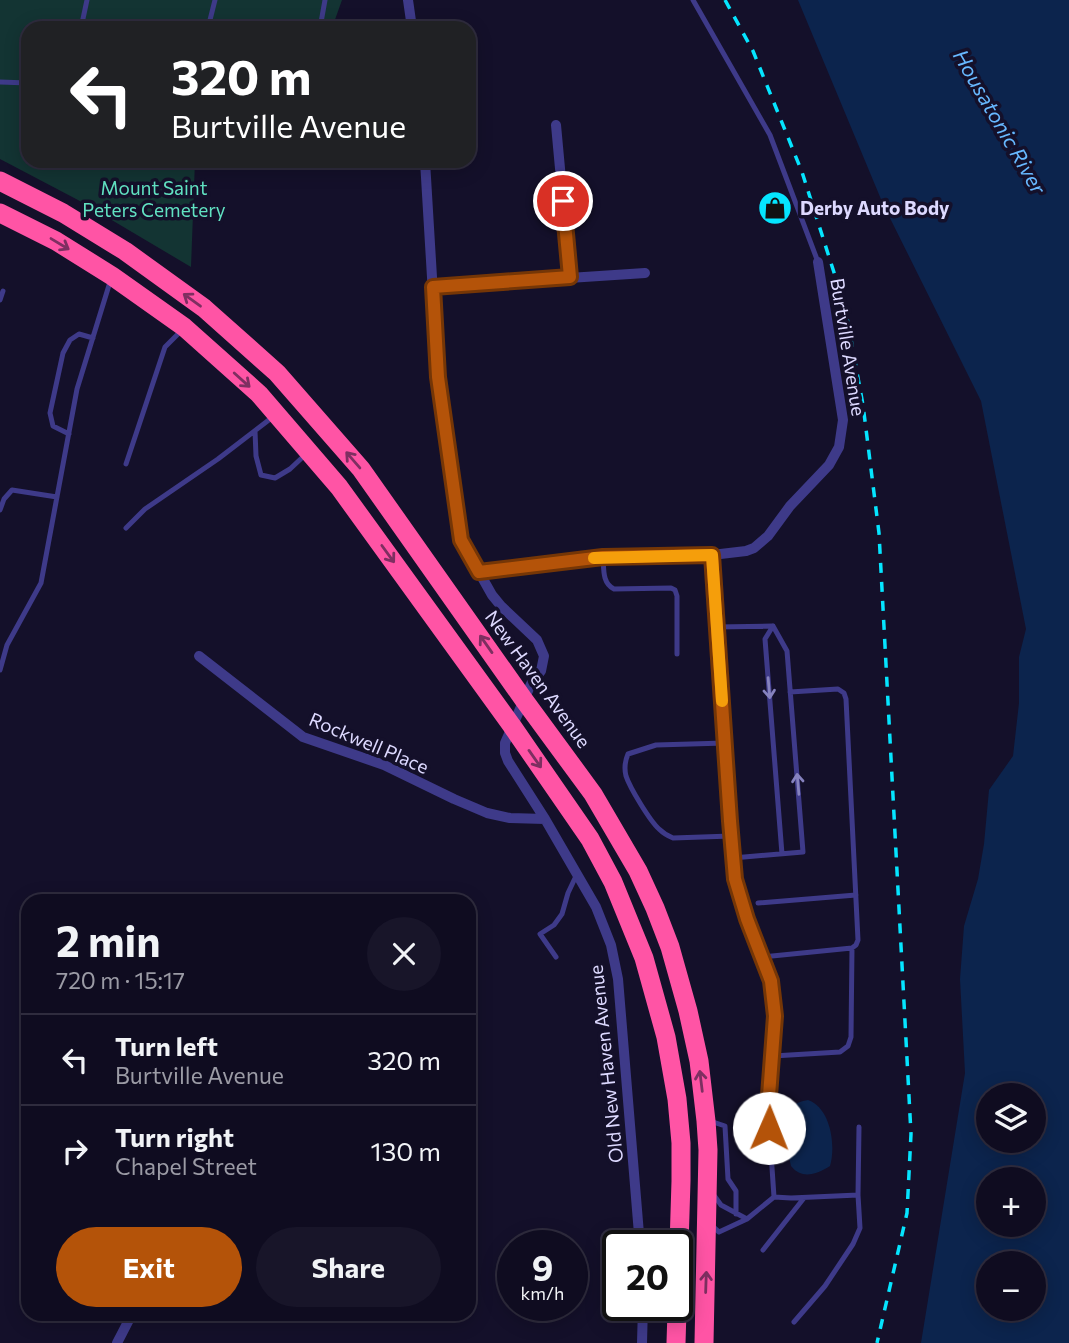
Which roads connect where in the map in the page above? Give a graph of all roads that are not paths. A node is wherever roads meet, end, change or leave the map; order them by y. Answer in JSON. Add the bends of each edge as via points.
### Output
{"nodes":[{"id":1,"x":87,"y":0,"type":"edge"},
{"id":2,"x":215,"y":0,"type":"edge"},
{"id":3,"x":325,"y":0,"type":"edge"},
{"id":4,"x":408,"y":0,"type":"edge"},
{"id":5,"x":693,"y":0,"type":"edge"},
{"id":6,"x":82,"y":21,"type":"edge"},
{"id":7,"x":210,"y":21,"type":"edge"},
{"id":8,"x":321,"y":21,"type":"edge"},
{"id":9,"x":411,"y":21,"type":"edge"},
{"id":10,"x":0,"y":82,"type":"edge"},
{"id":11,"x":21,"y":83,"type":"edge"},
{"id":12,"x":556,"y":125,"type":"dead end"},
{"id":13,"x":425,"y":168,"type":"edge"},
{"id":14,"x":0,"y":181,"type":"edge"},
{"id":15,"x":0,"y":213,"type":"edge"},
{"id":16,"x":818,"y":262,"type":"joint"},
{"id":17,"x":645,"y":273,"type":"dead end"},
{"id":18,"x":112,"y":276,"type":"junction"},
{"id":19,"x":570,"y":277,"type":"junction"},
{"id":20,"x":433,"y":287,"type":"junction"},
{"id":21,"x":3,"y":291,"type":"dead end"},
{"id":22,"x":0,"y":300,"type":"edge"},
{"id":23,"x":184,"y":328,"type":"junction"},
{"id":24,"x":93,"y":338,"type":"junction"},
{"id":25,"x":276,"y":414,"type":"junction"},
{"id":26,"x":256,"y":431,"type":"junction"},
{"id":27,"x":69,"y":434,"type":"junction"},
{"id":28,"x":309,"y":452,"type":"junction"},
{"id":29,"x":126,"y":464,"type":"dead end"},
{"id":30,"x":57,"y":497,"type":"junction"},
{"id":31,"x":0,"y":510,"type":"edge"},
{"id":32,"x":126,"y":528,"type":"dead end"},
{"id":33,"x":712,"y":555,"type":"junction"},
{"id":34,"x":603,"y":557,"type":"junction"},
{"id":35,"x":479,"y":572,"type":"junction"},
{"id":36,"x":772,"y":626,"type":"junction"},
{"id":37,"x":717,"y":627,"type":"junction"},
{"id":38,"x":677,"y":654,"type":"dead end"},
{"id":39,"x":199,"y":656,"type":"dead end"},
{"id":40,"x":0,"y":670,"type":"edge"},
{"id":41,"x":790,"y":692,"type":"junction"},
{"id":42,"x":524,"y":700,"type":"junction"},
{"id":43,"x":512,"y":726,"type":"junction"},
{"id":44,"x":725,"y":743,"type":"junction"},
{"id":45,"x":545,"y":819,"type":"junction"},
{"id":46,"x":731,"y":836,"type":"junction"},
{"id":47,"x":782,"y":854,"type":"junction"},
{"id":48,"x":733,"y":858,"type":"junction"},
{"id":49,"x":577,"y":874,"type":"junction"},
{"id":50,"x":856,"y":895,"type":"junction"},
{"id":51,"x":758,"y":903,"type":"dead end"},
{"id":52,"x":852,"y":948,"type":"junction"},
{"id":53,"x":556,"y":957,"type":"dead end"},
{"id":54,"x":762,"y":957,"type":"junction"},
{"id":55,"x":773,"y":1056,"type":"junction"},
{"id":56,"x":768,"y":1109,"type":"joint"},
{"id":57,"x":706,"y":1121,"type":"junction"},
{"id":58,"x":859,"y":1127,"type":"dead end"},
{"id":59,"x":708,"y":1174,"type":"junction"},
{"id":60,"x":858,"y":1195,"type":"junction"},
{"id":61,"x":774,"y":1197,"type":"junction"},
{"id":62,"x":804,"y":1198,"type":"junction"},
{"id":63,"x":736,"y":1214,"type":"junction"},
{"id":64,"x":747,"y":1219,"type":"junction"},
{"id":65,"x":680,"y":1220,"type":"junction"},
{"id":66,"x":707,"y":1222,"type":"junction"},
{"id":67,"x":639,"y":1230,"type":"edge"},
{"id":68,"x":763,"y":1250,"type":"dead end"},
{"id":69,"x":128,"y":1321,"type":"edge"},
{"id":70,"x":643,"y":1321,"type":"edge"},
{"id":71,"x":794,"y":1322,"type":"dead end"},
{"id":72,"x":117,"y":1343,"type":"edge"},
{"id":73,"x":642,"y":1343,"type":"edge"},
{"id":74,"x":676,"y":1343,"type":"edge"},
{"id":75,"x":704,"y":1343,"type":"edge"}],
"edges":[{"from":1,"to":6,"type":"lane"},
{"from":2,"to":7,"type":"lane"},
{"from":3,"to":8,"type":"lane"},
{"from":4,"to":9,"type":"street"},
{"from":5,"to":16,"type":"lane","via":[[770,135]]},
{"from":10,"to":11,"type":"lane"},
{"from":12,"to":19,"type":"street"},
{"from":13,"to":20,"type":"street"},
{"from":42,"to":14,"type":"highway","name":"New Haven Avenue","one_way":true,"via":[[361,470],[277,373],[204,308],[124,251]]},
{"from":15,"to":18,"type":"highway","one_way":true},
{"from":16,"to":33,"type":"street","name":"Burtville Avenue","via":[[843,420],[839,447],[829,465],[761,543],[746,551]]},
{"from":17,"to":19,"type":"street"},
{"from":18,"to":23,"type":"highway"},
{"from":18,"to":24,"type":"lane"},
{"from":19,"to":20,"type":"street"},
{"from":20,"to":35,"type":"street","via":[[438,377],[461,540]]},
{"from":21,"to":22,"type":"lane"},
{"from":23,"to":25,"type":"highway","one_way":true},
{"from":23,"to":29,"type":"lane","via":[[165,347]]},
{"from":24,"to":27,"type":"lane"},
{"from":24,"to":27,"type":"lane","via":[[79,334],[63,353],[50,413],[53,426]]},
{"from":25,"to":26,"type":"lane"},
{"from":25,"to":28,"type":"highway"},
{"from":26,"to":28,"type":"lane","via":[[261,475],[275,478]]},
{"from":26,"to":32,"type":"lane","via":[[145,509]]},
{"from":27,"to":30,"type":"lane"},
{"from":28,"to":43,"type":"highway","one_way":true,"via":[[339,486]]},
{"from":30,"to":31,"type":"lane","via":[[12,490]]},
{"from":30,"to":40,"type":"lane","via":[[41,583],[7,645]]},
{"from":33,"to":34,"type":"street","name":"Burtville Avenue"},
{"from":33,"to":37,"type":"street"},
{"from":34,"to":35,"type":"street","name":"Burtville Avenue"},
{"from":34,"to":38,"type":"lane","via":[[605,580],[611,588],[676,590]]},
{"from":35,"to":42,"type":"street","name":"Old New Haven Avenue","via":[[501,606],[530,632],[544,656]]},
{"from":36,"to":37,"type":"lane"},
{"from":36,"to":41,"type":"lane","via":[[787,651]]},
{"from":36,"to":47,"type":"lane","one_way":true,"via":[[765,639]]},
{"from":37,"to":44,"type":"street"},
{"from":39,"to":45,"type":"street","name":"Rockwell Place","via":[[303,737],[384,765],[486,813]]},
{"from":47,"to":41,"type":"lane","one_way":true,"via":[[803,852]]},
{"from":41,"to":50,"type":"lane","via":[[838,689],[846,699]]},
{"from":42,"to":43,"type":"street","name":"Old New Haven Avenue"},
{"from":57,"to":42,"type":"highway","name":"New Haven Avenue","one_way":true,"via":[[688,1011],[655,908],[593,794]]},
{"from":43,"to":45,"type":"street","name":"Old New Haven Avenue","via":[[505,753]]},
{"from":43,"to":65,"type":"highway","one_way":true,"via":[[590,839],[644,958],[677,1099]]},
{"from":44,"to":46,"type":"street"},
{"from":44,"to":46,"type":"lane","via":[[656,746],[628,754],[626,777],[648,815],[673,838]]},
{"from":45,"to":49,"type":"street","name":"Old New Haven Avenue"},
{"from":46,"to":48,"type":"street"},
{"from":47,"to":48,"type":"lane"},
{"from":48,"to":54,"type":"street","via":[[735,879]]},
{"from":49,"to":53,"type":"lane","via":[[562,914],[540,934]]},
{"from":49,"to":67,"type":"street","name":"Old New Haven Avenue","via":[[611,945],[618,979]]},
{"from":50,"to":51,"type":"lane"},
{"from":50,"to":52,"type":"lane","via":[[858,940]]},
{"from":52,"to":54,"type":"lane"},
{"from":52,"to":55,"type":"lane","via":[[848,1045],[840,1052]]},
{"from":54,"to":55,"type":"street","via":[[771,981],[775,1016]]},
{"from":55,"to":56,"type":"street"},
{"from":56,"to":61,"type":"lane"},
{"from":57,"to":59,"type":"highway","name":"New Haven Avenue"},
{"from":57,"to":63,"type":"lane","via":[[725,1126],[728,1179],[736,1191]]},
{"from":58,"to":60,"type":"lane"},
{"from":59,"to":63,"type":"lane","via":[[716,1200]]},
{"from":59,"to":66,"type":"highway","name":"New Haven Avenue"},
{"from":60,"to":62,"type":"lane"},
{"from":60,"to":71,"type":"lane","via":[[860,1228],[853,1244]]},
{"from":61,"to":62,"type":"lane"},
{"from":61,"to":64,"type":"lane"},
{"from":62,"to":68,"type":"lane"},
{"from":63,"to":64,"type":"lane"},
{"from":64,"to":66,"type":"lane","via":[[719,1232]]},
{"from":65,"to":66,"type":"highway"},
{"from":65,"to":74,"type":"highway"},
{"from":75,"to":66,"type":"highway","name":"New Haven Avenue","one_way":true},
{"from":69,"to":72,"type":"street"},
{"from":70,"to":73,"type":"street"}]}
